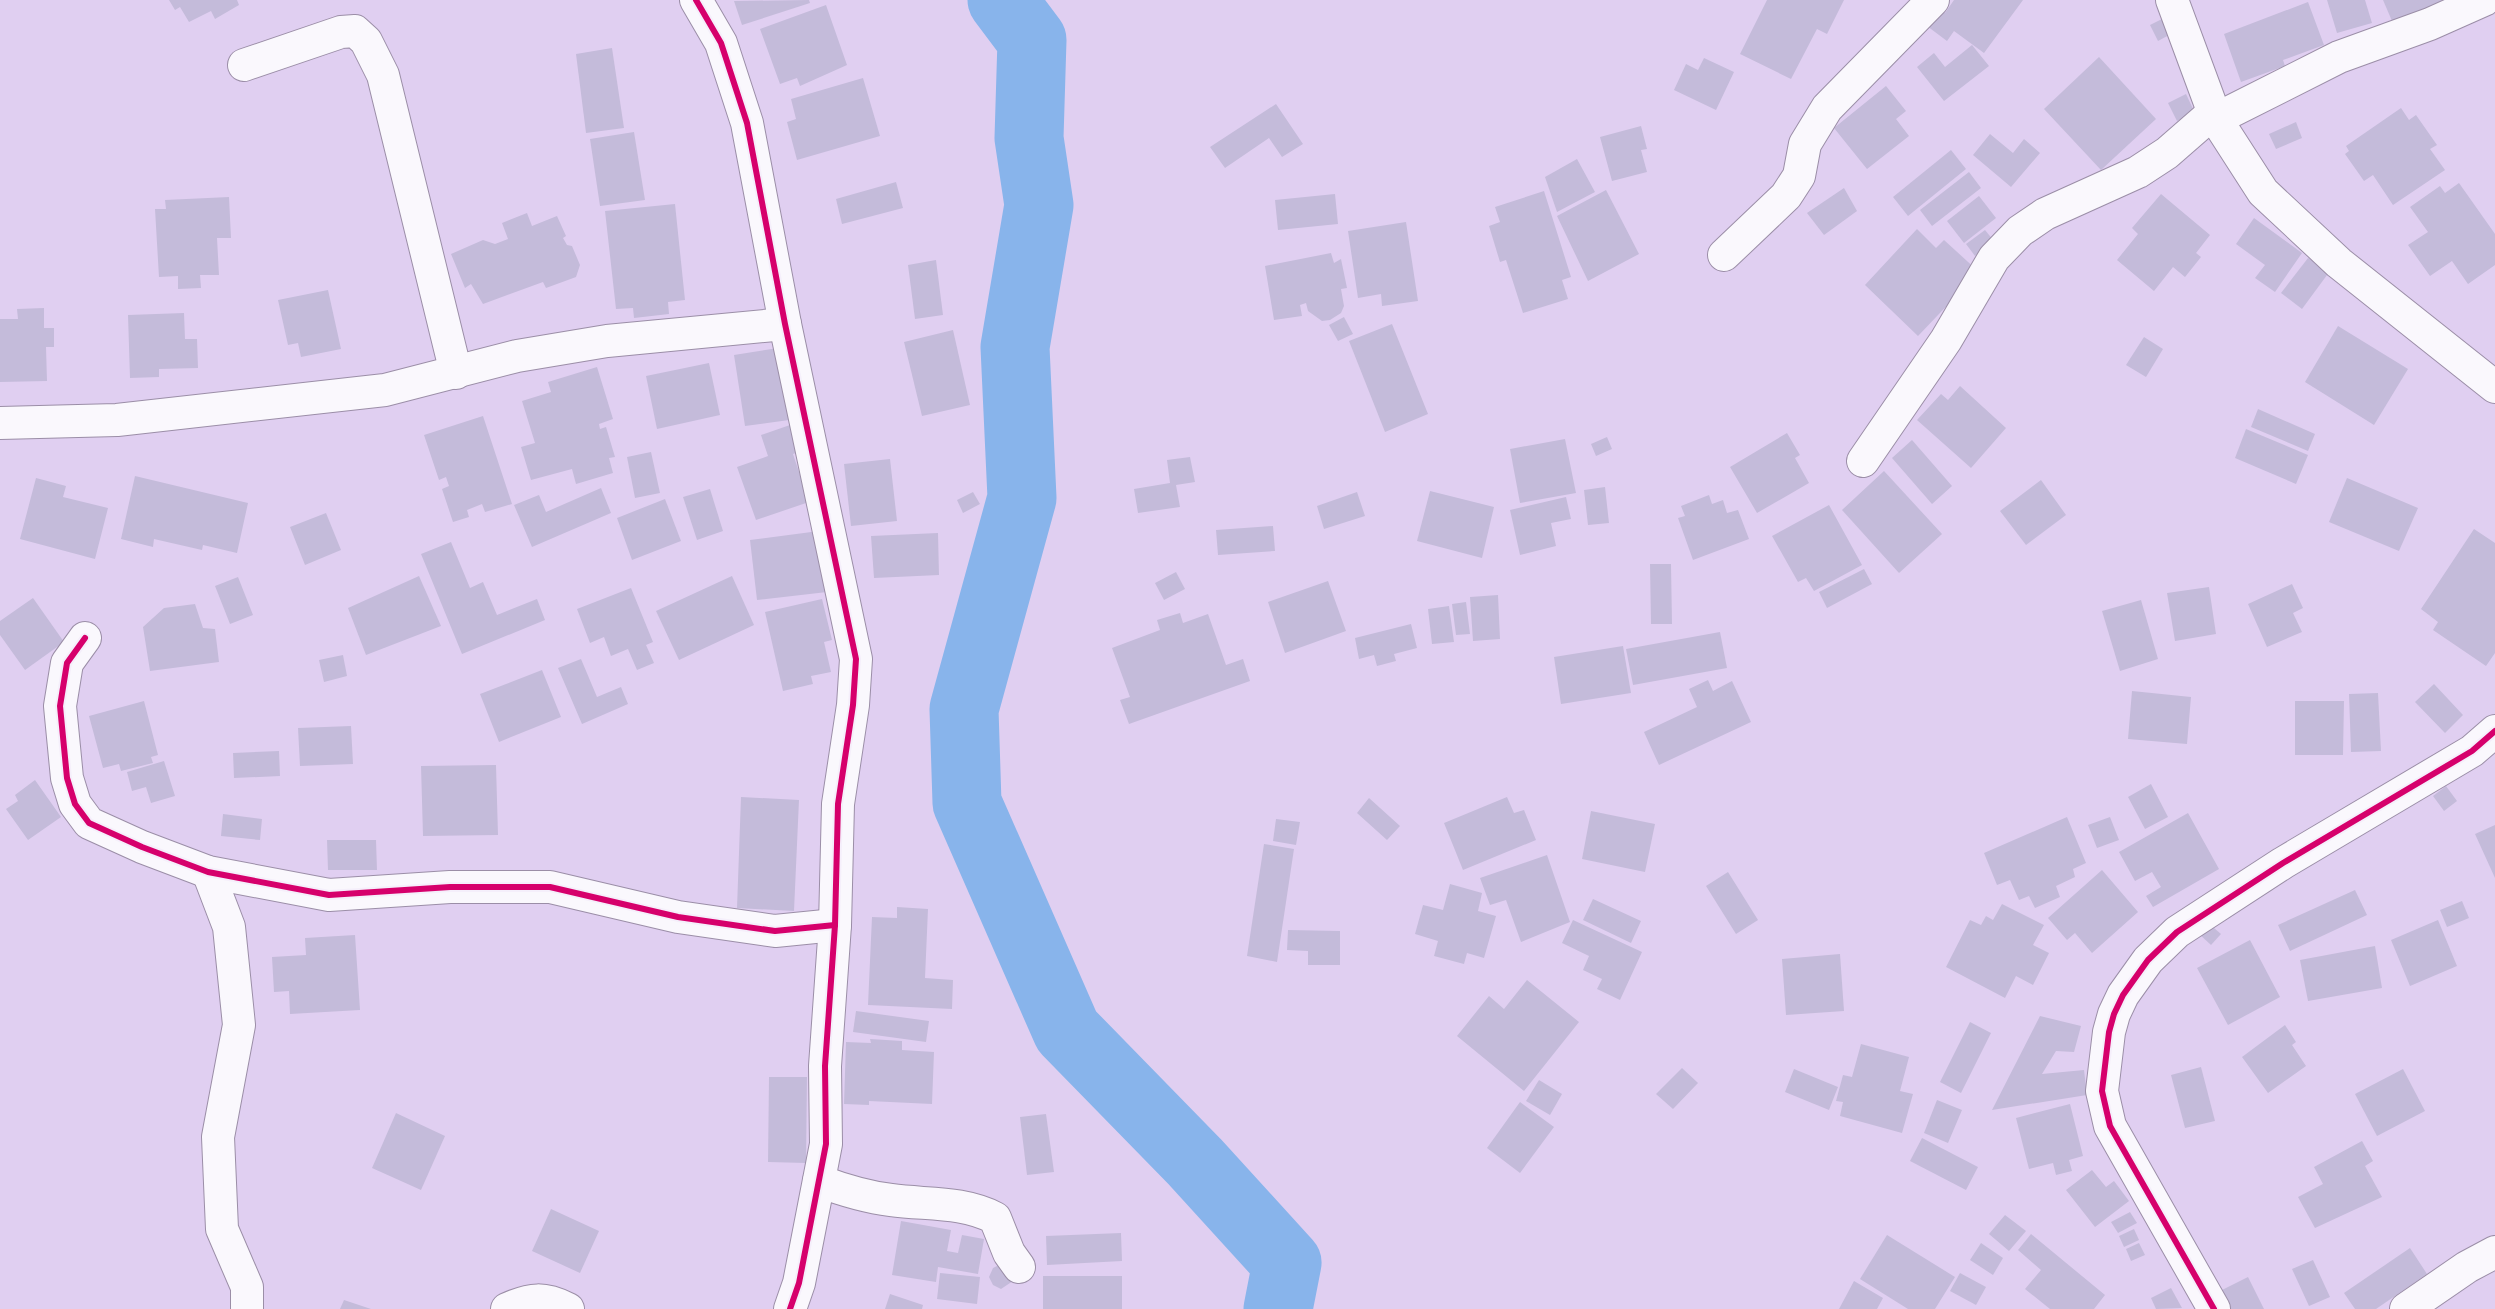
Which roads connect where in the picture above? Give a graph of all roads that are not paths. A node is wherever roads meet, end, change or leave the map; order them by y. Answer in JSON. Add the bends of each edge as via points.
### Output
{"nodes":[{"id":1,"x":696,"y":0,"type":"edge"},
{"id":2,"x":1933,"y":0,"type":"edge"},
{"id":3,"x":2172,"y":0,"type":"edge"},
{"id":4,"x":2484,"y":0,"type":"edge"},
{"id":5,"x":244,"y":65,"type":"dead end"},
{"id":6,"x":2215,"y":116,"type":"junction"},
{"id":7,"x":1724,"y":255,"type":"dead end"},
{"id":8,"x":785,"y":324,"type":"junction"},
{"id":9,"x":456,"y":373,"type":"junction"},
{"id":10,"x":2495,"y":387,"type":"edge"},
{"id":11,"x":0,"y":423,"type":"edge"},
{"id":12,"x":1863,"y":461,"type":"dead end"},
{"id":13,"x":85,"y":638,"type":"dead end"},
{"id":14,"x":2495,"y":731,"type":"edge"},
{"id":15,"x":208,"y":872,"type":"junction"},
{"id":16,"x":835,"y":926,"type":"junction"},
{"id":17,"x":819,"y":1181,"type":"junction"},
{"id":18,"x":2495,"y":1252,"type":"edge"},
{"id":19,"x":1019,"y":1267,"type":"dead end"},
{"id":20,"x":794,"y":1296,"type":"edge"},
{"id":21,"x":247,"y":1309,"type":"edge"},
{"id":22,"x":507,"y":1309,"type":"edge"},
{"id":23,"x":568,"y":1309,"type":"edge"},
{"id":24,"x":766,"y":1309,"type":"edge"},
{"id":25,"x":2214,"y":1309,"type":"edge"},
{"id":26,"x":2406,"y":1309,"type":"edge"}],
"edges":[{"from":1,"to":8,"type":"street","via":[[721,43],[747,123]]},
{"from":2,"to":7,"type":"street","via":[[1827,108],[1805,144],[1799,176],[1786,196]]},
{"from":3,"to":6,"type":"street"},
{"from":4,"to":6,"type":"street","via":[[2339,57]]},
{"from":5,"to":9,"type":"street","via":[[341,32],[355,31],[366,42],[382,75]]},
{"from":6,"to":10,"type":"street","via":[[2263,192],[2339,263]]},
{"from":6,"to":12,"type":"street","via":[[2138,172],[2045,214],[2020,231],[1994,258],[1946,340]]},
{"from":8,"to":9,"type":"street","via":[[607,341],[517,356]]},
{"from":8,"to":16,"type":"street","via":[[856,659],[838,804]]},
{"from":9,"to":11,"type":"street","via":[[385,390],[291,401],[117,420]]},
{"from":13,"to":15,"type":"street","via":[[67,663],[60,706],[67,778],[75,804],[89,823]]},
{"from":14,"to":25,"type":"street","via":[[2472,751],[2283,863],[2177,932],[2148,960],[2123,995],[2109,1032],[2102,1091],[2110,1126]]},
{"from":15,"to":16,"type":"street","via":[[328,895],[450,887],[550,887],[678,917],[775,931]]},
{"from":15,"to":21,"type":"street","via":[[229,927],[239,1025],[218,1137],[222,1229],[247,1287]]},
{"from":16,"to":17,"type":"street","via":[[825,1066],[826,1144]]},
{"from":17,"to":19,"type":"street","via":[[891,1200],[976,1208],[995,1218]]},
{"from":17,"to":20,"type":"street"},
{"from":18,"to":26,"type":"street"},
{"from":20,"to":24,"type":"street"},
{"from":22,"to":23,"type":"street","via":[[527,1299],[555,1302]]}]}
